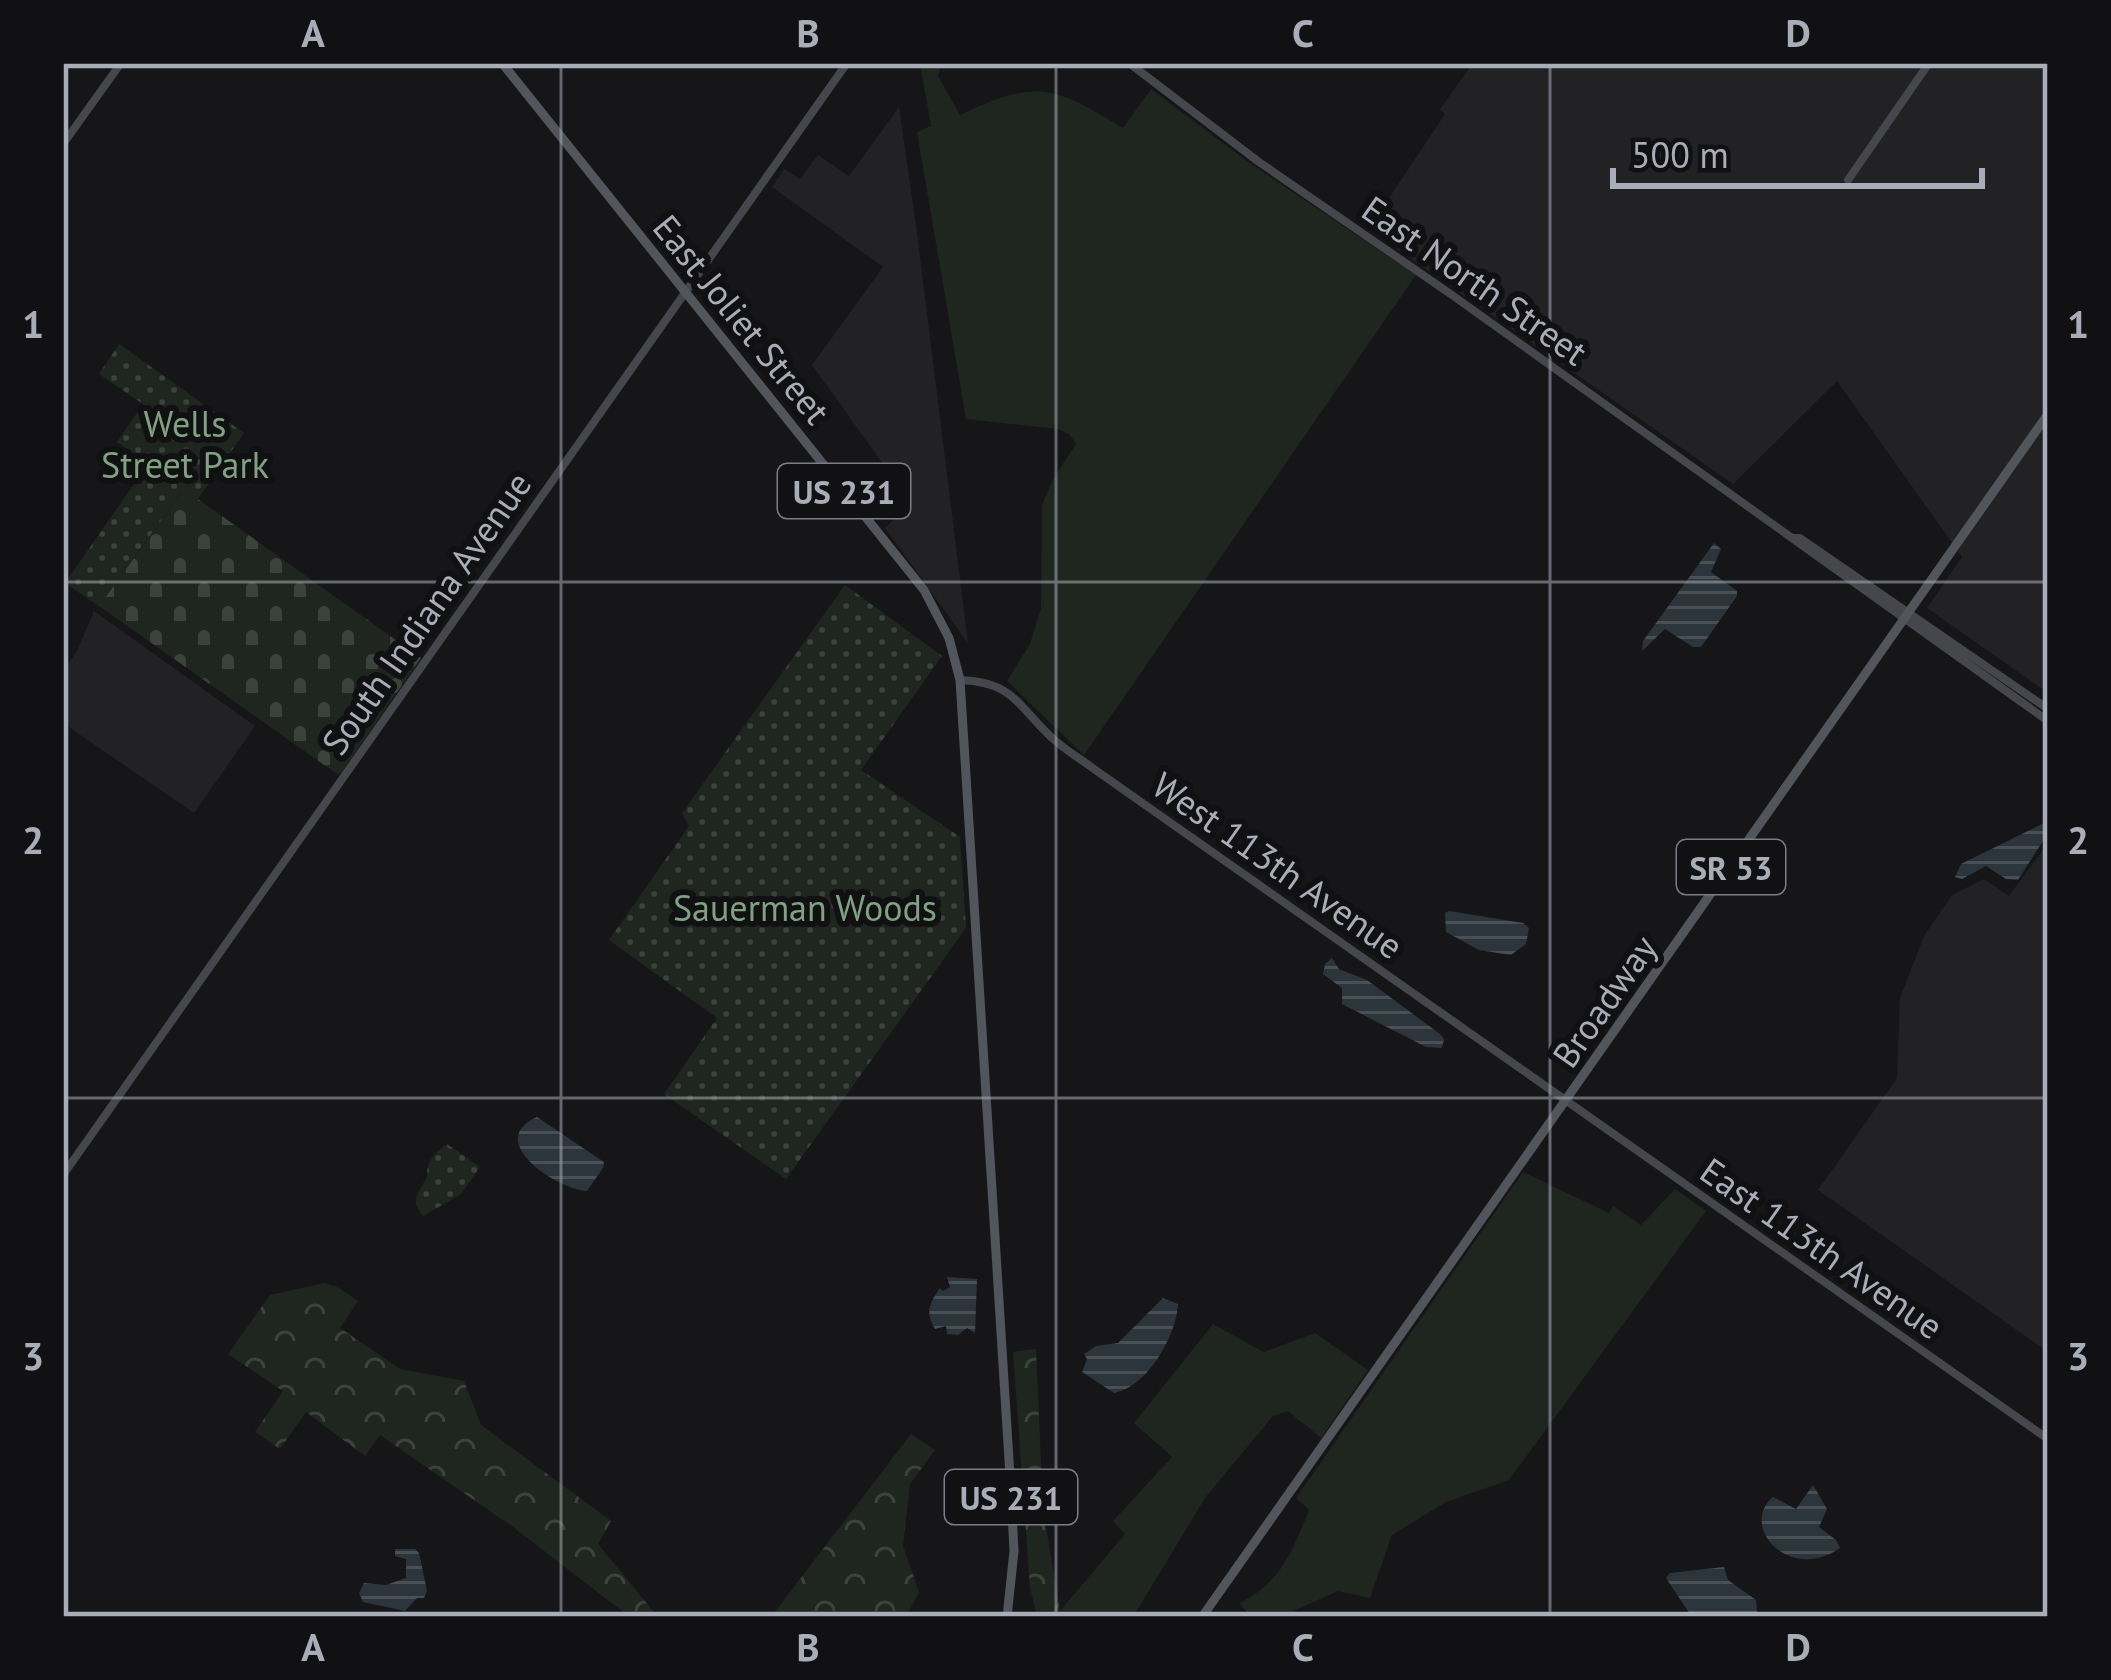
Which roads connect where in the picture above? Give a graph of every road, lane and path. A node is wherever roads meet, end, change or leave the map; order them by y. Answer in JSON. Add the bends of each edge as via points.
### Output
{"nodes":[{"id":1,"x":121,"y":63,"type":"edge"},
{"id":2,"x":502,"y":63,"type":"edge"},
{"id":3,"x":847,"y":63,"type":"edge"},
{"id":4,"x":1129,"y":63,"type":"edge"},
{"id":5,"x":1929,"y":63,"type":"edge"},
{"id":6,"x":63,"y":144,"type":"edge"},
{"id":7,"x":1848,"y":180,"type":"dead end"},
{"id":8,"x":686,"y":292,"type":"junction"},
{"id":9,"x":2048,"y":414,"type":"edge"},
{"id":10,"x":1908,"y":616,"type":"junction"},
{"id":11,"x":960,"y":680,"type":"junction"},
{"id":12,"x":2048,"y":709,"type":"edge"},
{"id":13,"x":2048,"y":721,"type":"edge"},
{"id":14,"x":1567,"y":1101,"type":"junction"},
{"id":15,"x":63,"y":1175,"type":"edge"},
{"id":16,"x":2048,"y":1439,"type":"edge"},
{"id":17,"x":1006,"y":1617,"type":"edge"},
{"id":18,"x":1202,"y":1617,"type":"edge"}],
"edges":[{"from":1,"to":6,"type":"street"},
{"from":2,"to":8,"type":"main road","name":"East Joliet Street","number":"US 231"},
{"from":3,"to":8,"type":"street","name":"South Indiana Avenue"},
{"from":4,"to":10,"type":"street","name":"East North Street","via":[[1244,152]]},
{"from":5,"to":7,"type":"street"},
{"from":8,"to":11,"type":"main road","name":"East Joliet Street","number":"US 231","via":[[924,590],[950,638]]},
{"from":8,"to":15,"type":"street","name":"South Indiana Avenue"},
{"from":9,"to":10,"type":"main road","name":"Broadway","number":"SR 53"},
{"from":10,"to":12,"type":"street"},
{"from":10,"to":13,"type":"street"},
{"from":10,"to":14,"type":"main road","name":"Broadway","number":"SR 53"},
{"from":11,"to":14,"type":"street","name":"West 113th Avenue","via":[[1008,692],[1050,737]]},
{"from":11,"to":17,"type":"main road","number":"US 231","via":[[1014,1551]]},
{"from":14,"to":16,"type":"street","name":"East 113th Avenue"},
{"from":14,"to":18,"type":"main road","name":"Broadway","number":"SR 53"}]}
